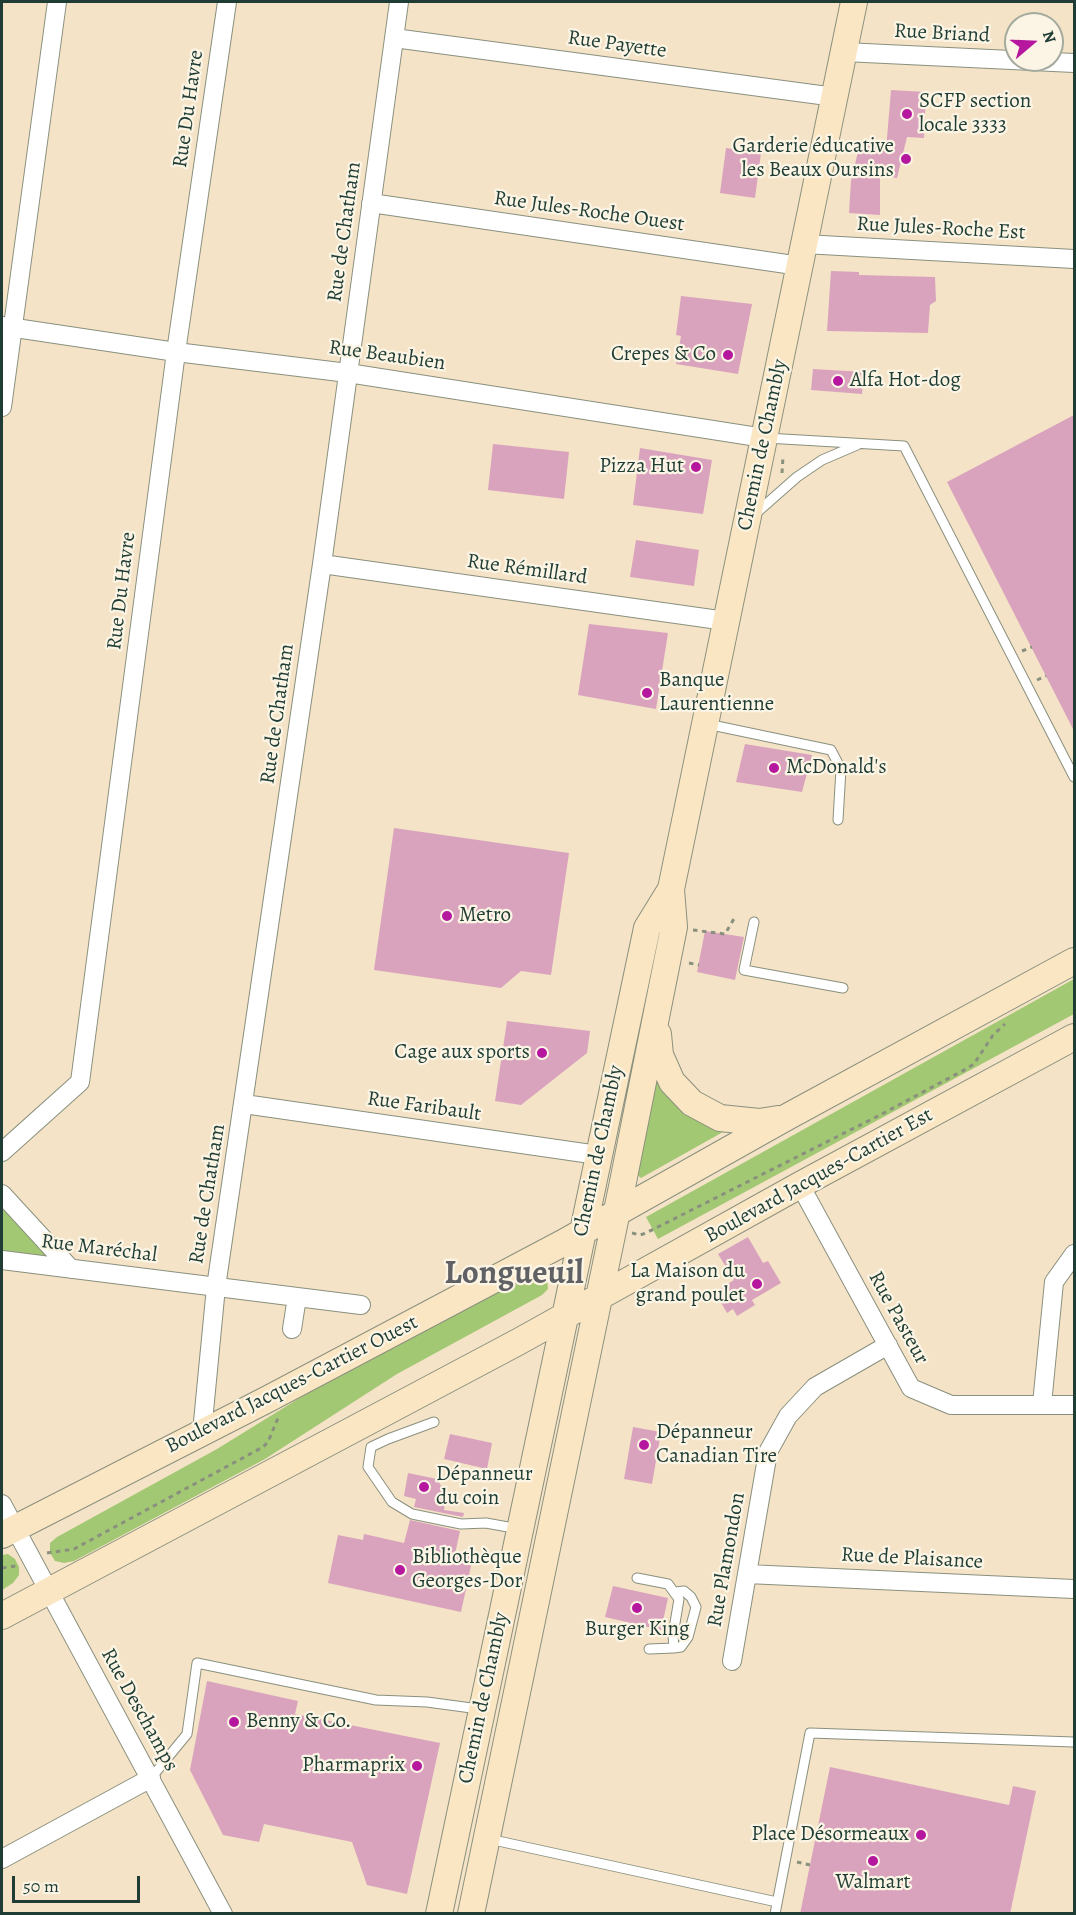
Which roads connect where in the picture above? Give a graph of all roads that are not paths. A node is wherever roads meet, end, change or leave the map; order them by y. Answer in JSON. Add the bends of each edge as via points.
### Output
{"nodes":[{"id":1,"x":57,"y":2,"type":"edge"},
{"id":2,"x":227,"y":2,"type":"edge"},
{"id":3,"x":399,"y":2,"type":"edge"},
{"id":4,"x":854,"y":2,"type":"edge"},
{"id":5,"x":394,"y":38,"type":"junction"},
{"id":6,"x":844,"y":52,"type":"junction"},
{"id":7,"x":1074,"y":63,"type":"edge"},
{"id":8,"x":835,"y":97,"type":"junction"},
{"id":9,"x":371,"y":203,"type":"junction"},
{"id":10,"x":802,"y":255,"type":"junction"},
{"id":11,"x":1074,"y":259,"type":"edge"},
{"id":12,"x":7,"y":327,"type":"edge"},
{"id":13,"x":176,"y":352,"type":"junction"},
{"id":14,"x":348,"y":373,"type":"junction"},
{"id":15,"x":2,"y":407,"type":"edge"},
{"id":16,"x":764,"y":438,"type":"junction"},
{"id":17,"x":860,"y":444,"type":"junction"},
{"id":18,"x":747,"y":522,"type":"junction"},
{"id":19,"x":322,"y":564,"type":"junction"},
{"id":20,"x":726,"y":621,"type":"junction"},
{"id":21,"x":705,"y":723,"type":"junction"},
{"id":22,"x":1074,"y":777,"type":"edge"},
{"id":23,"x":838,"y":820,"type":"dead end"},
{"id":24,"x":671,"y":889,"type":"junction"},
{"id":25,"x":754,"y":922,"type":"dead end"},
{"id":26,"x":1074,"y":962,"type":"edge"},
{"id":27,"x":843,"y":988,"type":"dead end"},
{"id":28,"x":656,"y":1017,"type":"junction"},
{"id":29,"x":1074,"y":1037,"type":"edge"},
{"id":30,"x":244,"y":1104,"type":"junction"},
{"id":31,"x":787,"y":1117,"type":"junction"},
{"id":32,"x":2,"y":1152,"type":"edge"},
{"id":33,"x":598,"y":1155,"type":"junction"},
{"id":34,"x":800,"y":1185,"type":"junction"},
{"id":35,"x":2,"y":1194,"type":"edge"},
{"id":36,"x":617,"y":1212,"type":"junction"},
{"id":37,"x":582,"y":1233,"type":"junction"},
{"id":38,"x":1074,"y":1254,"type":"edge"},
{"id":39,"x":2,"y":1260,"type":"edge"},
{"id":40,"x":71,"y":1269,"type":"junction"},
{"id":41,"x":216,"y":1287,"type":"junction"},
{"id":42,"x":297,"y":1297,"type":"junction"},
{"id":43,"x":599,"y":1298,"type":"junction"},
{"id":44,"x":360,"y":1305,"type":"dead end"},
{"id":45,"x":564,"y":1317,"type":"junction"},
{"id":46,"x":292,"y":1329,"type":"dead end"},
{"id":47,"x":518,"y":1342,"type":"junction"},
{"id":48,"x":888,"y":1345,"type":"junction"},
{"id":49,"x":555,"y":1362,"type":"junction"},
{"id":50,"x":1042,"y":1404,"type":"junction"},
{"id":51,"x":1074,"y":1405,"type":"edge"},
{"id":52,"x":434,"y":1422,"type":"dead end"},
{"id":53,"x":202,"y":1432,"type":"junction"},
{"id":54,"x":2,"y":1504,"type":"edge"},
{"id":55,"x":520,"y":1529,"type":"junction"},
{"id":56,"x":8,"y":1532,"type":"edge"},
{"id":57,"x":747,"y":1574,"type":"junction"},
{"id":58,"x":637,"y":1578,"type":"dead end"},
{"id":59,"x":1074,"y":1589,"type":"edge"},
{"id":60,"x":48,"y":1590,"type":"junction"},
{"id":61,"x":676,"y":1592,"type":"junction"},
{"id":62,"x":2,"y":1616,"type":"edge"},
{"id":63,"x":674,"y":1648,"type":"junction"},
{"id":64,"x":649,"y":1649,"type":"dead end"},
{"id":65,"x":732,"y":1661,"type":"dead end"},
{"id":66,"x":482,"y":1709,"type":"junction"},
{"id":67,"x":1074,"y":1742,"type":"edge"},
{"id":68,"x":151,"y":1778,"type":"junction"},
{"id":69,"x":486,"y":1838,"type":"junction"},
{"id":70,"x":2,"y":1859,"type":"edge"},
{"id":71,"x":777,"y":1902,"type":"junction"},
{"id":72,"x":223,"y":1914,"type":"edge"},
{"id":73,"x":439,"y":1914,"type":"edge"},
{"id":74,"x":471,"y":1914,"type":"edge"},
{"id":75,"x":774,"y":1914,"type":"edge"}],
"edges":[{"from":1,"to":12,"type":"street"},
{"from":2,"to":13,"type":"street","name":"Rue Du Havre"},
{"from":3,"to":5,"type":"street","name":"Rue de Chatham"},
{"from":4,"to":6,"type":"main road","name":"Chemin de Chambly"},
{"from":5,"to":8,"type":"street","name":"Rue Payette"},
{"from":5,"to":9,"type":"street","name":"Rue de Chatham"},
{"from":6,"to":7,"type":"street","name":"Rue Briand"},
{"from":6,"to":8,"type":"main road","name":"Chemin de Chambly"},
{"from":8,"to":10,"type":"main road","name":"Chemin de Chambly"},
{"from":9,"to":10,"type":"street","name":"Rue Jules-Roche Ouest"},
{"from":9,"to":14,"type":"street","name":"Rue de Chatham"},
{"from":10,"to":11,"type":"street","name":"Rue Jules-Roche Est"},
{"from":10,"to":16,"type":"main road","name":"Chemin de Chambly"},
{"from":12,"to":13,"type":"street","name":"Rue Beaubien"},
{"from":12,"to":15,"type":"street"},
{"from":13,"to":14,"type":"street","name":"Rue Beaubien"},
{"from":13,"to":32,"type":"street","name":"Rue Du Havre","via":[[80,1082]]},
{"from":14,"to":16,"type":"street","name":"Rue Beaubien"},
{"from":14,"to":19,"type":"street","name":"Rue de Chatham"},
{"from":16,"to":17,"type":"lane"},
{"from":16,"to":18,"type":"main road","name":"Chemin de Chambly"},
{"from":17,"to":18,"type":"lane","via":[[822,460],[797,477]]},
{"from":17,"to":22,"type":"lane","via":[[904,446]]},
{"from":18,"to":20,"type":"main road","name":"Chemin de Chambly"},
{"from":19,"to":20,"type":"street","name":"Rue Rémillard"},
{"from":19,"to":30,"type":"street","name":"Rue de Chatham"},
{"from":20,"to":21,"type":"main road","name":"Chemin de Chambly"},
{"from":21,"to":23,"type":"lane","via":[[831,750],[841,769]]},
{"from":21,"to":24,"type":"main road","name":"Chemin de Chambly"},
{"from":24,"to":28,"type":"main road","name":"Chemin de Chambly","via":[[674,927]]},
{"from":24,"to":33,"type":"main road","name":"Chemin de Chambly","via":[[647,928]]},
{"from":25,"to":27,"type":"lane","via":[[744,970]]},
{"from":26,"to":31,"type":"main road"},
{"from":28,"to":31,"type":"main road","via":[[661,1057],[672,1082],[692,1103],[720,1118],[759,1122]]},
{"from":28,"to":36,"type":"main road","name":"Chemin de Chambly"},
{"from":29,"to":34,"type":"main road","name":"Boulevard Jacques-Cartier Est"},
{"from":30,"to":33,"type":"street","name":"Rue Faribault"},
{"from":30,"to":41,"type":"street","name":"Rue de Chatham"},
{"from":31,"to":36,"type":"main road"},
{"from":33,"to":37,"type":"main road","name":"Chemin de Chambly"},
{"from":34,"to":43,"type":"main road","name":"Boulevard Jacques-Cartier Est"},
{"from":34,"to":48,"type":"street","name":"Rue Pasteur"},
{"from":35,"to":40,"type":"street"},
{"from":36,"to":37,"type":"main road"},
{"from":36,"to":43,"type":"main road","name":"Chemin de Chambly"},
{"from":37,"to":45,"type":"main road","name":"Chemin de Chambly"},
{"from":37,"to":53,"type":"main road","name":"Boulevard Jacques-Cartier Ouest"},
{"from":38,"to":50,"type":"street","via":[[1053,1282]]},
{"from":39,"to":40,"type":"street","name":"Rue Maréchal"},
{"from":40,"to":41,"type":"street","name":"Rue Maréchal"},
{"from":41,"to":42,"type":"street","name":"Rue Maréchal"},
{"from":41,"to":53,"type":"street","name":"Rue de Chatham"},
{"from":42,"to":44,"type":"street","name":"Rue Maréchal"},
{"from":42,"to":46,"type":"street"},
{"from":43,"to":45,"type":"main road","name":"Boulevard Jacques-Cartier Est"},
{"from":43,"to":69,"type":"main road","name":"Chemin de Chambly"},
{"from":45,"to":47,"type":"main road"},
{"from":45,"to":49,"type":"main road","name":"Chemin de Chambly"},
{"from":47,"to":49,"type":"main road","via":[[543,1347]]},
{"from":47,"to":60,"type":"main road"},
{"from":48,"to":50,"type":"street","name":"Rue Pasteur","via":[[911,1388],[951,1405]]},
{"from":48,"to":57,"type":"street","name":"Rue Plamondon","via":[[815,1387],[788,1416],[768,1452]]},
{"from":49,"to":55,"type":"main road","name":"Chemin de Chambly"},
{"from":50,"to":51,"type":"street","name":"Rue Pasteur"},
{"from":52,"to":55,"type":"lane","via":[[371,1447],[368,1467],[392,1502],[412,1514],[461,1524],[486,1523]]},
{"from":53,"to":56,"type":"main road","name":"Boulevard Jacques-Cartier Ouest"},
{"from":54,"to":56,"type":"street","name":"Rue Deschamps"},
{"from":55,"to":66,"type":"main road","name":"Chemin de Chambly"},
{"from":56,"to":60,"type":"street","name":"Rue Deschamps","via":[[31,1560]]},
{"from":57,"to":59,"type":"street","name":"Rue de Plaisance"},
{"from":57,"to":65,"type":"street","name":"Rue Plamondon"},
{"from":58,"to":61,"type":"lane","via":[[668,1584]]},
{"from":60,"to":62,"type":"main road"},
{"from":60,"to":68,"type":"street","name":"Rue Deschamps"},
{"from":61,"to":63,"type":"lane","via":[[679,1599]]},
{"from":61,"to":63,"type":"lane","via":[[684,1591],[696,1607],[688,1637],[681,1647]]},
{"from":63,"to":64,"type":"lane"},
{"from":66,"to":68,"type":"lane","via":[[376,1700],[197,1663],[187,1734]]},
{"from":66,"to":73,"type":"main road","name":"Chemin de Chambly"},
{"from":67,"to":71,"type":"lane","via":[[810,1734]]},
{"from":68,"to":70,"type":"street"},
{"from":68,"to":72,"type":"street","name":"Rue Deschamps"},
{"from":69,"to":71,"type":"lane"},
{"from":69,"to":74,"type":"main road","name":"Chemin de Chambly"},
{"from":71,"to":75,"type":"lane"}]}
